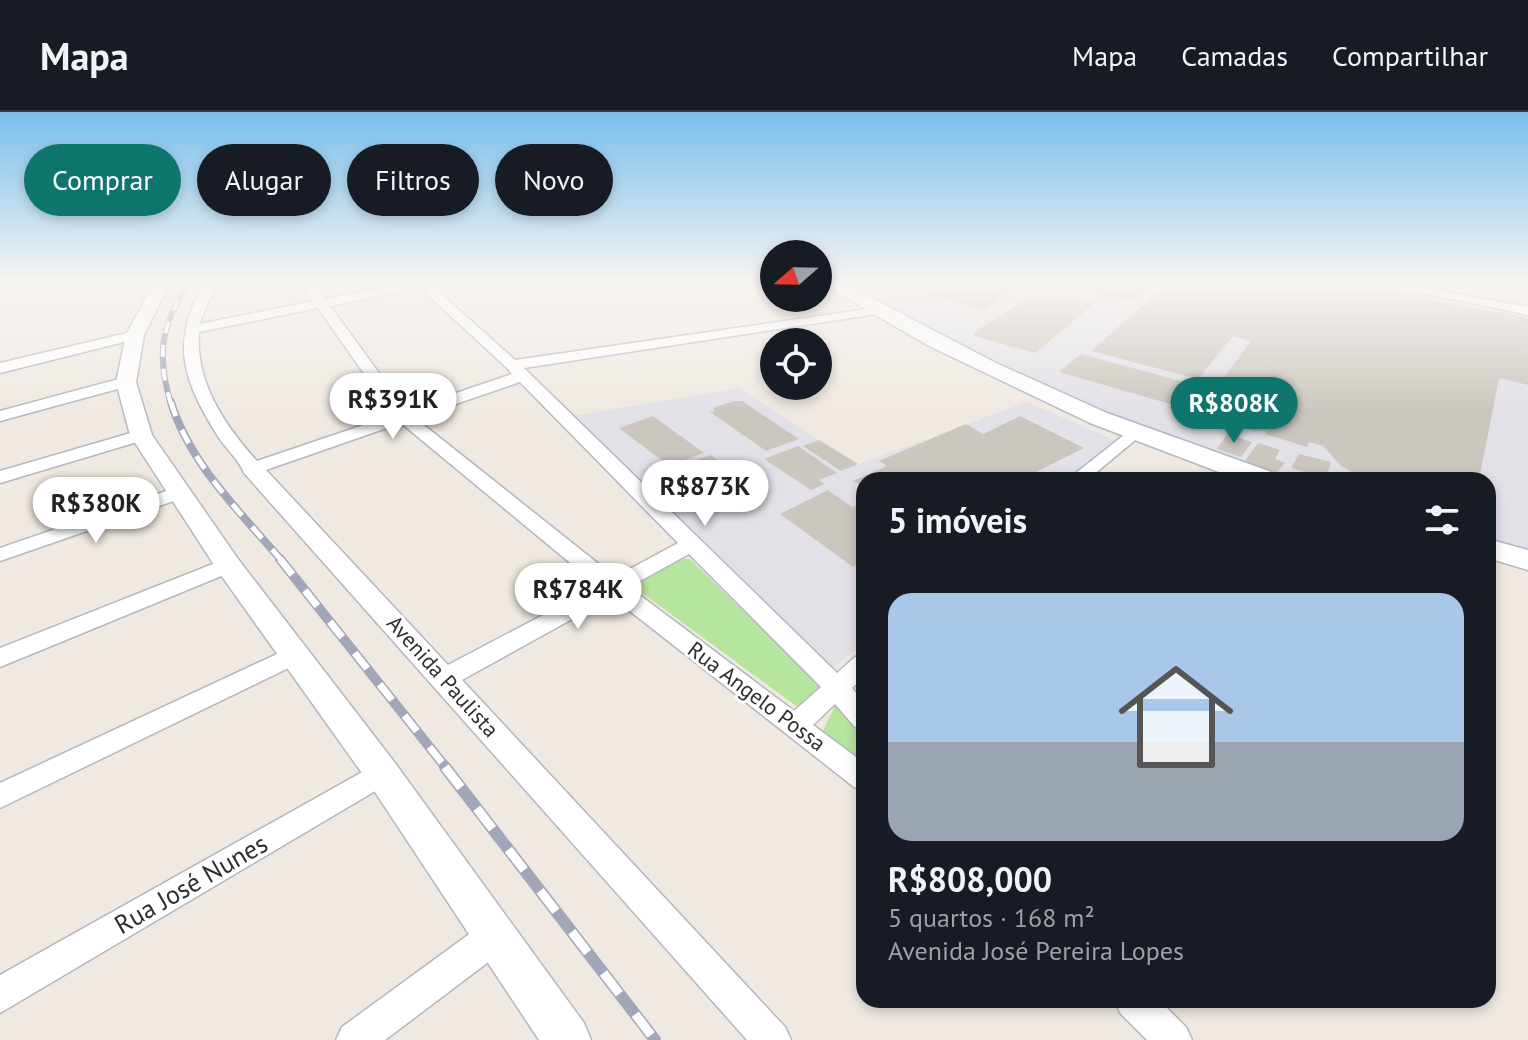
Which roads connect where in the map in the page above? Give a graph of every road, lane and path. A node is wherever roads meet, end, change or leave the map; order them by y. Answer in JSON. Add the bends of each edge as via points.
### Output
{"nodes":[{"id":1,"x":140,"y":326,"type":"edge"},
{"id":2,"x":191,"y":326,"type":"edge"},
{"id":3,"x":208,"y":326,"type":"edge"},
{"id":4,"x":337,"y":326,"type":"edge"},
{"id":5,"x":469,"y":326,"type":"edge"},
{"id":6,"x":779,"y":326,"type":"edge"},
{"id":7,"x":903,"y":326,"type":"edge"},
{"id":8,"x":189,"y":330,"type":"junction"},
{"id":9,"x":135,"y":335,"type":"junction"},
{"id":10,"x":0,"y":368,"type":"edge"},
{"id":11,"x":517,"y":370,"type":"junction"},
{"id":12,"x":126,"y":382,"type":"junction"},
{"id":13,"x":0,"y":416,"type":"edge"},
{"id":14,"x":402,"y":416,"type":"junction"},
{"id":15,"x":141,"y":435,"type":"junction"},
{"id":16,"x":1130,"y":435,"type":"junction"},
{"id":17,"x":251,"y":469,"type":"junction"},
{"id":18,"x":1086,"y":472,"type":"edge"},
{"id":19,"x":1220,"y":472,"type":"edge"},
{"id":20,"x":1243,"y":472,"type":"edge"},
{"id":21,"x":0,"y":477,"type":"edge"},
{"id":22,"x":178,"y":493,"type":"junction"},
{"id":23,"x":690,"y":545,"type":"junction"},
{"id":24,"x":1496,"y":550,"type":"edge"},
{"id":25,"x":0,"y":555,"type":"edge"},
{"id":26,"x":1496,"y":560,"type":"edge"},
{"id":27,"x":1528,"y":560,"type":"edge"},
{"id":28,"x":228,"y":565,"type":"junction"},
{"id":29,"x":1528,"y":570,"type":"edge"},
{"id":30,"x":611,"y":585,"type":"junction"},
{"id":31,"x":294,"y":655,"type":"junction"},
{"id":32,"x":0,"y":658,"type":"edge"},
{"id":33,"x":856,"y":670,"type":"edge"},
{"id":34,"x":445,"y":678,"type":"junction"},
{"id":35,"x":836,"y":687,"type":"junction"},
{"id":36,"x":856,"y":711,"type":"edge"},
{"id":37,"x":795,"y":725,"type":"junction"},
{"id":38,"x":382,"y":773,"type":"junction"},
{"id":39,"x":856,"y":773,"type":"edge"},
{"id":40,"x":0,"y":796,"type":"edge"},
{"id":41,"x":495,"y":936,"type":"junction"},
{"id":42,"x":0,"y":995,"type":"edge"},
{"id":43,"x":1141,"y":1008,"type":"edge"},
{"id":44,"x":355,"y":1040,"type":"edge"},
{"id":45,"x":567,"y":1040,"type":"edge"},
{"id":46,"x":772,"y":1040,"type":"edge"},
{"id":47,"x":1173,"y":1040,"type":"edge"}],
"edges":[{"from":1,"to":9,"type":"street"},
{"from":2,"to":8,"type":"street"},
{"from":3,"to":8,"type":"street"},
{"from":4,"to":14,"type":"street","name":"Rua Angelo Possa"},
{"from":5,"to":11,"type":"street"},
{"from":6,"to":11,"type":"street"},
{"from":7,"to":16,"type":"main road"},
{"from":8,"to":17,"type":"street","name":"Avenida Paulista","via":[[202,395]]},
{"from":9,"to":10,"type":"street"},
{"from":9,"to":12,"type":"street"},
{"from":11,"to":14,"type":"street"},
{"from":11,"to":23,"type":"street"},
{"from":12,"to":13,"type":"street"},
{"from":12,"to":15,"type":"street"},
{"from":14,"to":17,"type":"street"},
{"from":14,"to":30,"type":"street","name":"Rua Angelo Possa"},
{"from":15,"to":21,"type":"street"},
{"from":15,"to":22,"type":"street"},
{"from":16,"to":18,"type":"street"},
{"from":16,"to":19,"type":"main road"},
{"from":16,"to":20,"type":"main road"},
{"from":17,"to":34,"type":"street","name":"Avenida Paulista"},
{"from":22,"to":25,"type":"street"},
{"from":22,"to":28,"type":"street"},
{"from":23,"to":30,"type":"street"},
{"from":23,"to":35,"type":"street"},
{"from":24,"to":27,"type":"main road"},
{"from":26,"to":29,"type":"main road"},
{"from":28,"to":31,"type":"street"},
{"from":28,"to":32,"type":"street"},
{"from":30,"to":34,"type":"street"},
{"from":30,"to":37,"type":"street","name":"Rua Angelo Possa"},
{"from":31,"to":38,"type":"street"},
{"from":31,"to":40,"type":"street"},
{"from":33,"to":35,"type":"street"},
{"from":34,"to":46,"type":"street","name":"Avenida Paulista"},
{"from":35,"to":36,"type":"street"},
{"from":35,"to":37,"type":"street"},
{"from":37,"to":39,"type":"street","name":"Rua Angelo Possa"},
{"from":38,"to":41,"type":"street"},
{"from":38,"to":42,"type":"street","name":"Rua José Nunes"},
{"from":41,"to":44,"type":"street"},
{"from":41,"to":45,"type":"street"},
{"from":43,"to":47,"type":"street"}]}
